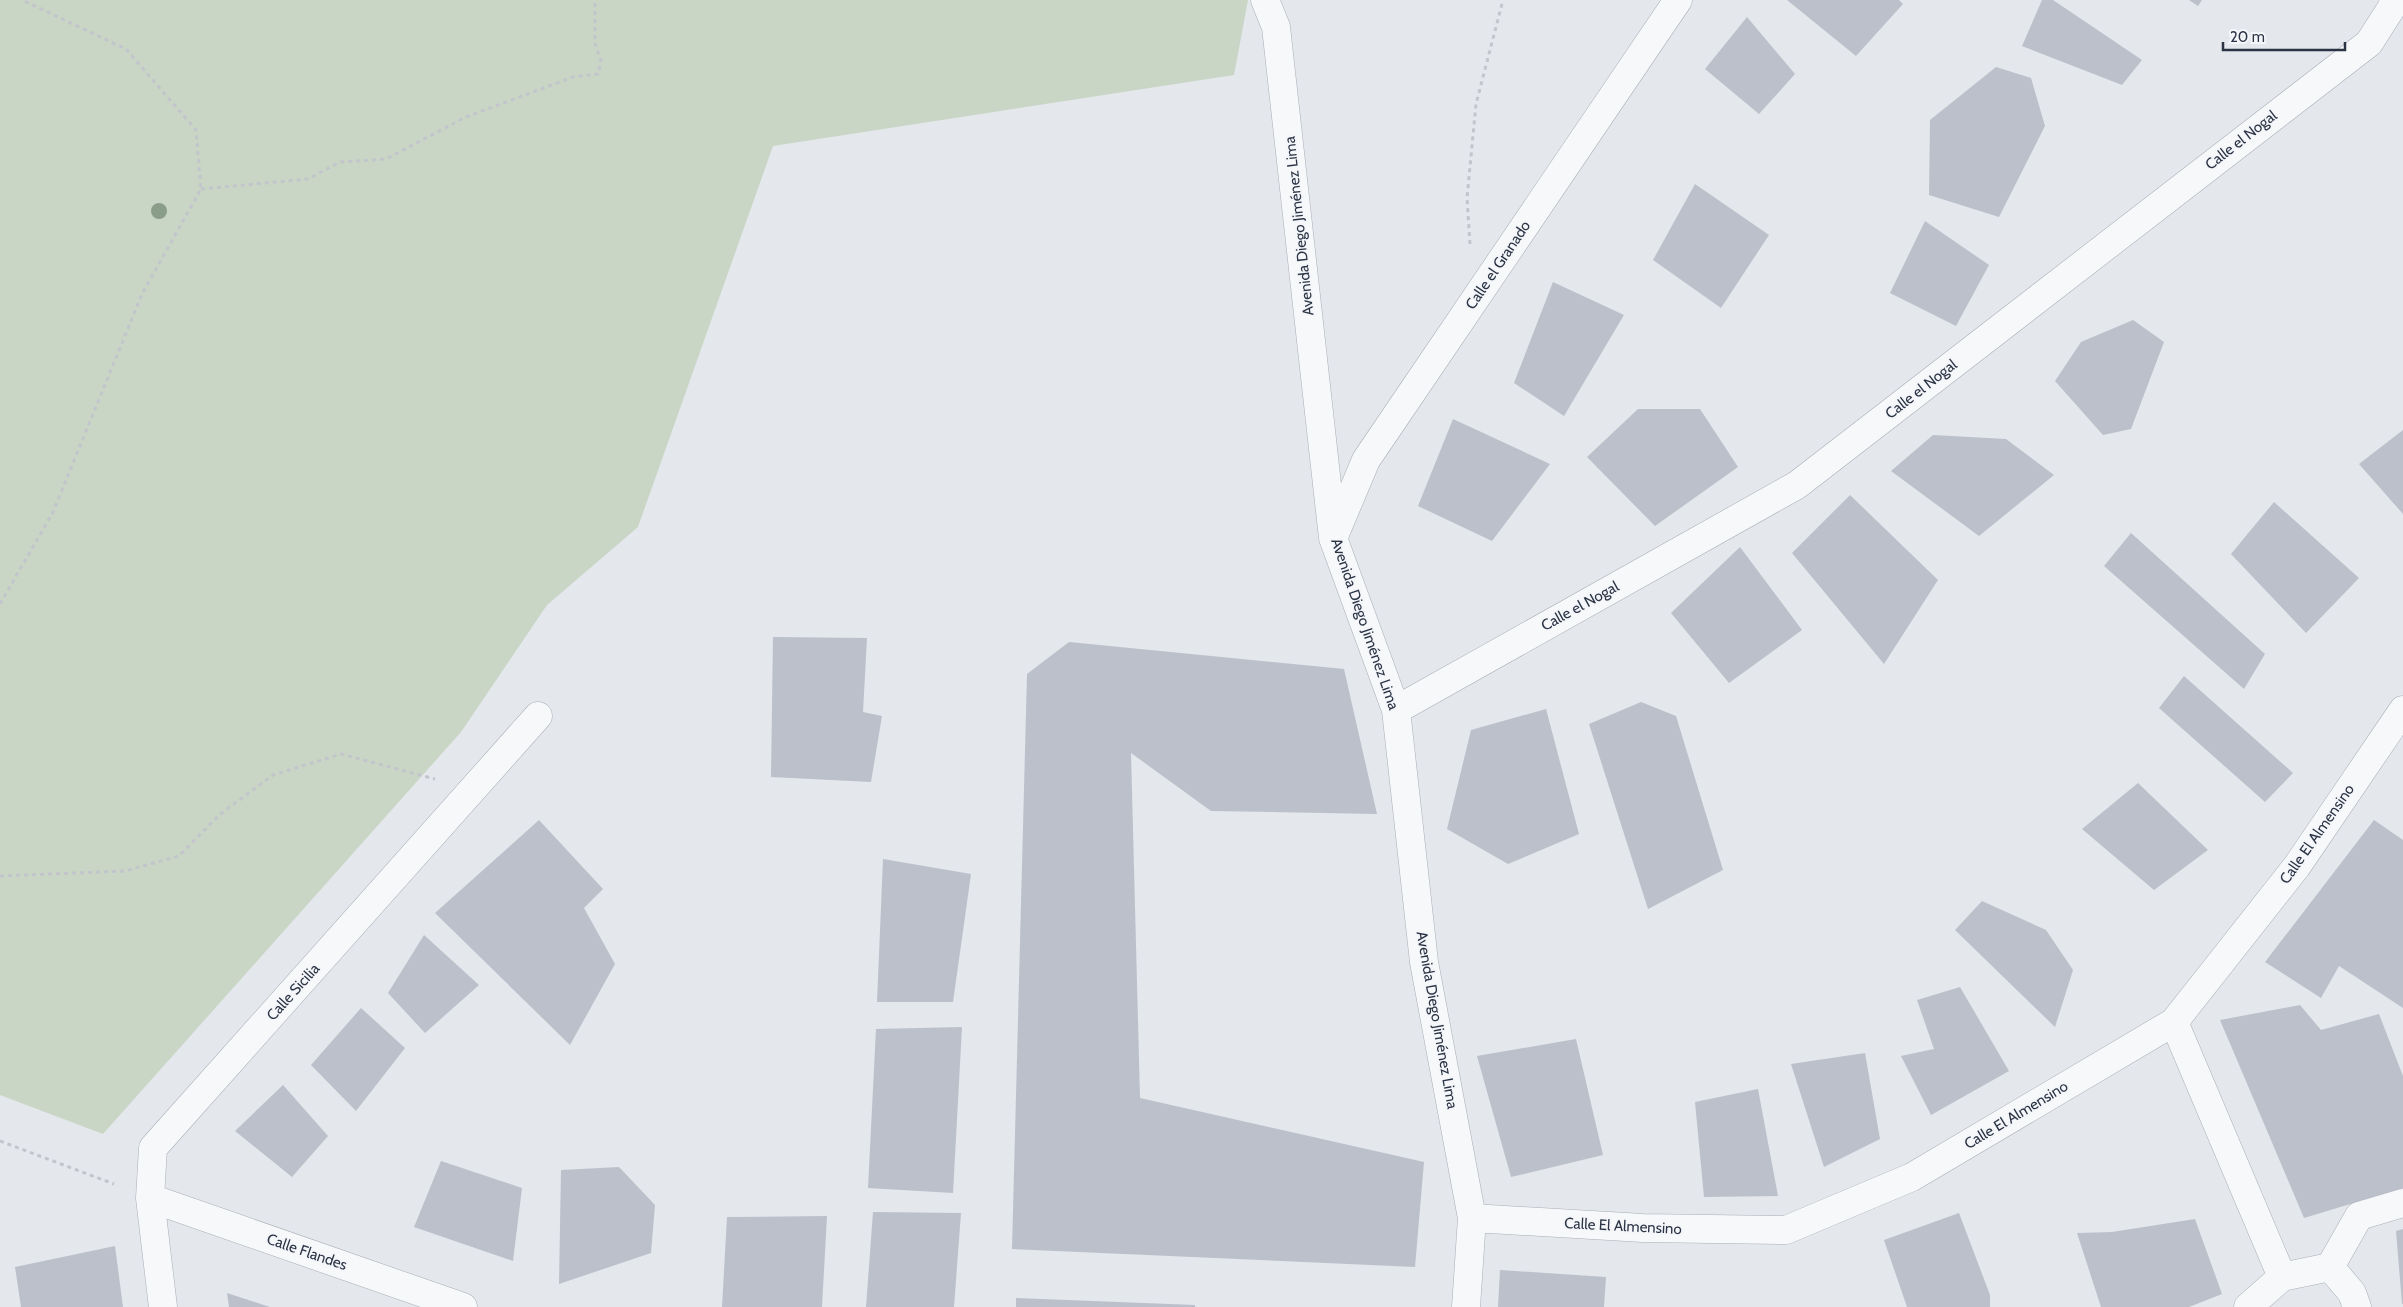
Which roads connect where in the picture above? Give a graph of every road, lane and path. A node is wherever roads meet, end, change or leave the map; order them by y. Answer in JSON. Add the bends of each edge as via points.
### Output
{"nodes":[{"id":1,"x":22,"y":0,"type":"edge"},
{"id":2,"x":596,"y":0,"type":"edge"},
{"id":3,"x":1265,"y":0,"type":"edge"},
{"id":4,"x":1503,"y":0,"type":"edge"},
{"id":5,"x":1678,"y":0,"type":"edge"},
{"id":6,"x":2394,"y":0,"type":"edge"},
{"id":7,"x":201,"y":189,"type":"junction"},
{"id":8,"x":1488,"y":279,"type":"junction"},
{"id":9,"x":1333,"y":538,"type":"junction"},
{"id":10,"x":0,"y":604,"type":"edge"},
{"id":11,"x":1396,"y":710,"type":"junction"},
{"id":12,"x":2403,"y":710,"type":"edge"},
{"id":13,"x":538,"y":716,"type":"dead end"},
{"id":14,"x":462,"y":801,"type":"junction"},
{"id":15,"x":0,"y":876,"type":"edge"},
{"id":16,"x":2174,"y":1022,"type":"junction"},
{"id":17,"x":0,"y":1141,"type":"edge"},
{"id":18,"x":150,"y":1198,"type":"junction"},
{"id":19,"x":2403,"y":1203,"type":"edge"},
{"id":20,"x":1472,"y":1218,"type":"junction"},
{"id":21,"x":2330,"y":1267,"type":"junction"},
{"id":22,"x":2282,"y":1276,"type":"junction"},
{"id":23,"x":163,"y":1307,"type":"edge"},
{"id":24,"x":463,"y":1307,"type":"edge"},
{"id":25,"x":1466,"y":1307,"type":"edge"},
{"id":26,"x":2248,"y":1307,"type":"edge"},
{"id":27,"x":2357,"y":1307,"type":"edge"}],
"edges":[{"from":1,"to":7,"type":"path","via":[[126,48],[196,130]]},
{"from":2,"to":7,"type":"path","via":[[598,74],[573,77],[466,117],[386,159],[340,162],[308,179]]},
{"from":3,"to":9,"type":"street","name":"Avenida Diego Jiménez Lima","via":[[1276,27]]},
{"from":4,"to":8,"type":"path","via":[[1476,104],[1467,198],[1472,255]]},
{"from":5,"to":8,"type":"street","name":"Calle el Granado"},
{"from":6,"to":11,"type":"street","name":"Calle el Nogal","via":[[2369,43],[1797,484]]},
{"from":7,"to":10,"type":"path","via":[[142,294],[53,512]]},
{"from":8,"to":9,"type":"street","name":"Calle el Granado","via":[[1366,460]]},
{"from":9,"to":11,"type":"street","name":"Avenida Diego Jiménez Lima"},
{"from":11,"to":20,"type":"street","name":"Avenida Diego Jiménez Lima","via":[[1424,962]]},
{"from":12,"to":16,"type":"street","name":"Calle El Almensino","via":[[2297,866]]},
{"from":13,"to":14,"type":"street","name":"Calle Sicilia"},
{"from":14,"to":15,"type":"path","via":[[432,777],[341,754],[274,775],[219,815],[180,856],[125,871]]},
{"from":14,"to":18,"type":"street","name":"Calle Sicilia","via":[[154,1148]]},
{"from":16,"to":20,"type":"street","name":"Calle El Almensino","via":[[1912,1177],[1786,1230],[1643,1228]]},
{"from":16,"to":22,"type":"street"},
{"from":17,"to":18,"type":"path"},
{"from":18,"to":23,"type":"street","name":"Calle Sicilia"},
{"from":18,"to":24,"type":"street","name":"Calle Flandes"},
{"from":19,"to":21,"type":"street","via":[[2359,1216]]},
{"from":20,"to":25,"type":"street","name":"Avenida Diego Jiménez Lima"},
{"from":21,"to":22,"type":"street"},
{"from":21,"to":27,"type":"street","via":[[2352,1293]]},
{"from":22,"to":26,"type":"street"}]}
